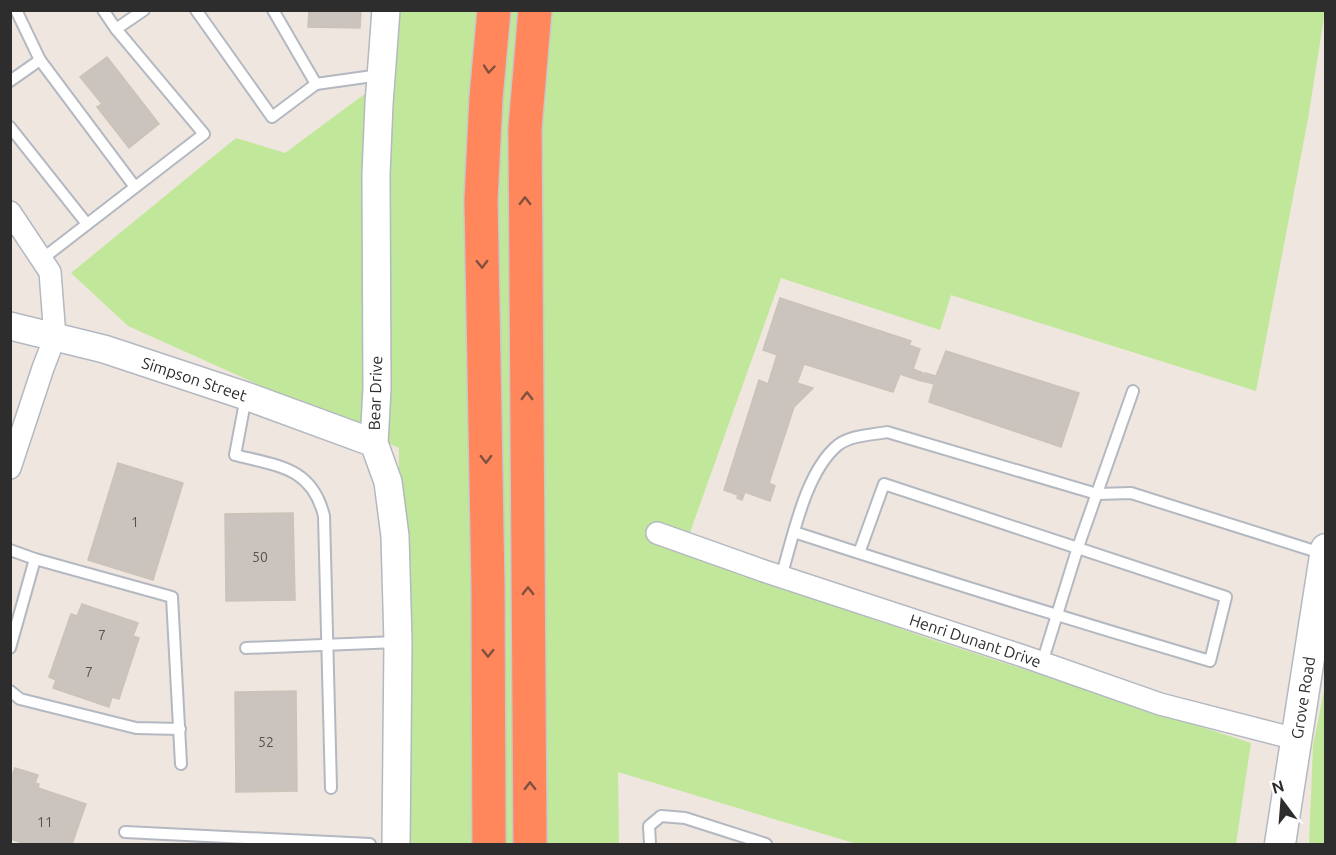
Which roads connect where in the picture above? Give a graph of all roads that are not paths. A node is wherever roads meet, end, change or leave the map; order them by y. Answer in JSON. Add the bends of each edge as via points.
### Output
{"nodes":[{"id":1,"x":16,"y":10,"type":"edge"},
{"id":2,"x":103,"y":10,"type":"edge"},
{"id":3,"x":144,"y":10,"type":"edge"},
{"id":4,"x":196,"y":10,"type":"edge"},
{"id":5,"x":273,"y":10,"type":"edge"},
{"id":6,"x":386,"y":10,"type":"edge"},
{"id":7,"x":494,"y":10,"type":"edge"},
{"id":8,"x":535,"y":10,"type":"edge"},
{"id":9,"x":116,"y":29,"type":"junction"},
{"id":10,"x":40,"y":60,"type":"junction"},
{"id":11,"x":381,"y":75,"type":"junction"},
{"id":12,"x":10,"y":81,"type":"edge"},
{"id":13,"x":316,"y":84,"type":"junction"},
{"id":14,"x":10,"y":127,"type":"edge"},
{"id":15,"x":135,"y":187,"type":"junction"},
{"id":16,"x":10,"y":212,"type":"edge"},
{"id":17,"x":87,"y":224,"type":"junction"},
{"id":18,"x":42,"y":259,"type":"junction"},
{"id":19,"x":10,"y":326,"type":"edge"},
{"id":20,"x":55,"y":337,"type":"junction"},
{"id":21,"x":1133,"y":391,"type":"dead end"},
{"id":22,"x":246,"y":396,"type":"junction"},
{"id":23,"x":374,"y":443,"type":"junction"},
{"id":24,"x":10,"y":468,"type":"edge"},
{"id":25,"x":1097,"y":494,"type":"junction"},
{"id":26,"x":794,"y":532,"type":"junction"},
{"id":27,"x":657,"y":533,"type":"dead end"},
{"id":28,"x":1078,"y":547,"type":"junction"},
{"id":29,"x":10,"y":550,"type":"edge"},
{"id":30,"x":1325,"y":552,"type":"edge"},
{"id":31,"x":859,"y":553,"type":"junction"},
{"id":32,"x":35,"y":559,"type":"junction"},
{"id":33,"x":781,"y":577,"type":"junction"},
{"id":34,"x":1057,"y":616,"type":"junction"},
{"id":35,"x":398,"y":642,"type":"junction"},
{"id":36,"x":329,"y":645,"type":"junction"},
{"id":37,"x":10,"y":648,"type":"edge"},
{"id":38,"x":246,"y":648,"type":"dead end"},
{"id":39,"x":1042,"y":663,"type":"junction"},
{"id":40,"x":10,"y":691,"type":"edge"},
{"id":41,"x":180,"y":729,"type":"junction"},
{"id":42,"x":1296,"y":738,"type":"junction"},
{"id":43,"x":181,"y":764,"type":"dead end"},
{"id":44,"x":331,"y":788,"type":"dead end"},
{"id":45,"x":125,"y":832,"type":"dead end"},
{"id":46,"x":370,"y":844,"type":"edge"},
{"id":47,"x":396,"y":844,"type":"edge"},
{"id":48,"x":489,"y":844,"type":"edge"},
{"id":49,"x":530,"y":844,"type":"edge"},
{"id":50,"x":650,"y":844,"type":"edge"},
{"id":51,"x":766,"y":844,"type":"edge"},
{"id":52,"x":1280,"y":844,"type":"edge"}],
"edges":[{"from":1,"to":10,"type":"lane"},
{"from":2,"to":9,"type":"lane"},
{"from":3,"to":9,"type":"lane"},
{"from":4,"to":13,"type":"lane","via":[[272,117]]},
{"from":5,"to":13,"type":"lane"},
{"from":6,"to":11,"type":"street","name":"Bear Drive"},
{"from":7,"to":48,"type":"highway","one_way":true,"via":[[481,200]]},
{"from":49,"to":8,"type":"highway","one_way":true,"via":[[525,128]]},
{"from":9,"to":15,"type":"lane","via":[[204,134]]},
{"from":10,"to":12,"type":"lane"},
{"from":10,"to":15,"type":"lane"},
{"from":11,"to":13,"type":"lane"},
{"from":11,"to":23,"type":"street","name":"Bear Drive","via":[[376,174]]},
{"from":14,"to":17,"type":"lane"},
{"from":15,"to":17,"type":"lane"},
{"from":16,"to":18,"type":"street"},
{"from":17,"to":18,"type":"lane"},
{"from":18,"to":20,"type":"street","via":[[50,272]]},
{"from":19,"to":20,"type":"street","name":"Simpson Street"},
{"from":20,"to":22,"type":"street","name":"Simpson Street"},
{"from":20,"to":24,"type":"street"},
{"from":21,"to":25,"type":"lane"},
{"from":22,"to":23,"type":"street","name":"Simpson Street"},
{"from":22,"to":36,"type":"lane","via":[[235,455],[302,476],[322,506]]},
{"from":23,"to":35,"type":"street","name":"Bear Drive","via":[[393,509]]},
{"from":25,"to":26,"type":"lane","via":[[887,432],[839,444],[823,462],[809,489]]},
{"from":25,"to":28,"type":"lane"},
{"from":25,"to":30,"type":"lane","via":[[1131,493]]},
{"from":26,"to":31,"type":"lane"},
{"from":26,"to":33,"type":"lane"},
{"from":27,"to":33,"type":"street","name":"Henri Dunant Drive"},
{"from":28,"to":31,"type":"lane","via":[[884,484]]},
{"from":28,"to":34,"type":"lane"},
{"from":28,"to":34,"type":"lane","via":[[1226,597],[1210,661]]},
{"from":29,"to":32,"type":"lane"},
{"from":30,"to":42,"type":"main road","name":"Grove Road"},
{"from":31,"to":34,"type":"lane"},
{"from":32,"to":37,"type":"lane"},
{"from":32,"to":41,"type":"lane","via":[[172,597]]},
{"from":33,"to":39,"type":"street","name":"Henri Dunant Drive"},
{"from":34,"to":39,"type":"lane"},
{"from":35,"to":36,"type":"lane"},
{"from":35,"to":47,"type":"street","name":"Bear Drive"},
{"from":36,"to":38,"type":"lane"},
{"from":36,"to":44,"type":"lane"},
{"from":39,"to":42,"type":"street","name":"Henri Dunant Drive","via":[[1160,704]]},
{"from":40,"to":41,"type":"lane","via":[[20,699],[136,728]]},
{"from":41,"to":43,"type":"lane"},
{"from":42,"to":52,"type":"main road","name":"Grove Road"},
{"from":45,"to":46,"type":"lane"},
{"from":50,"to":51,"type":"lane","via":[[649,826],[662,816],[685,818]]}]}
